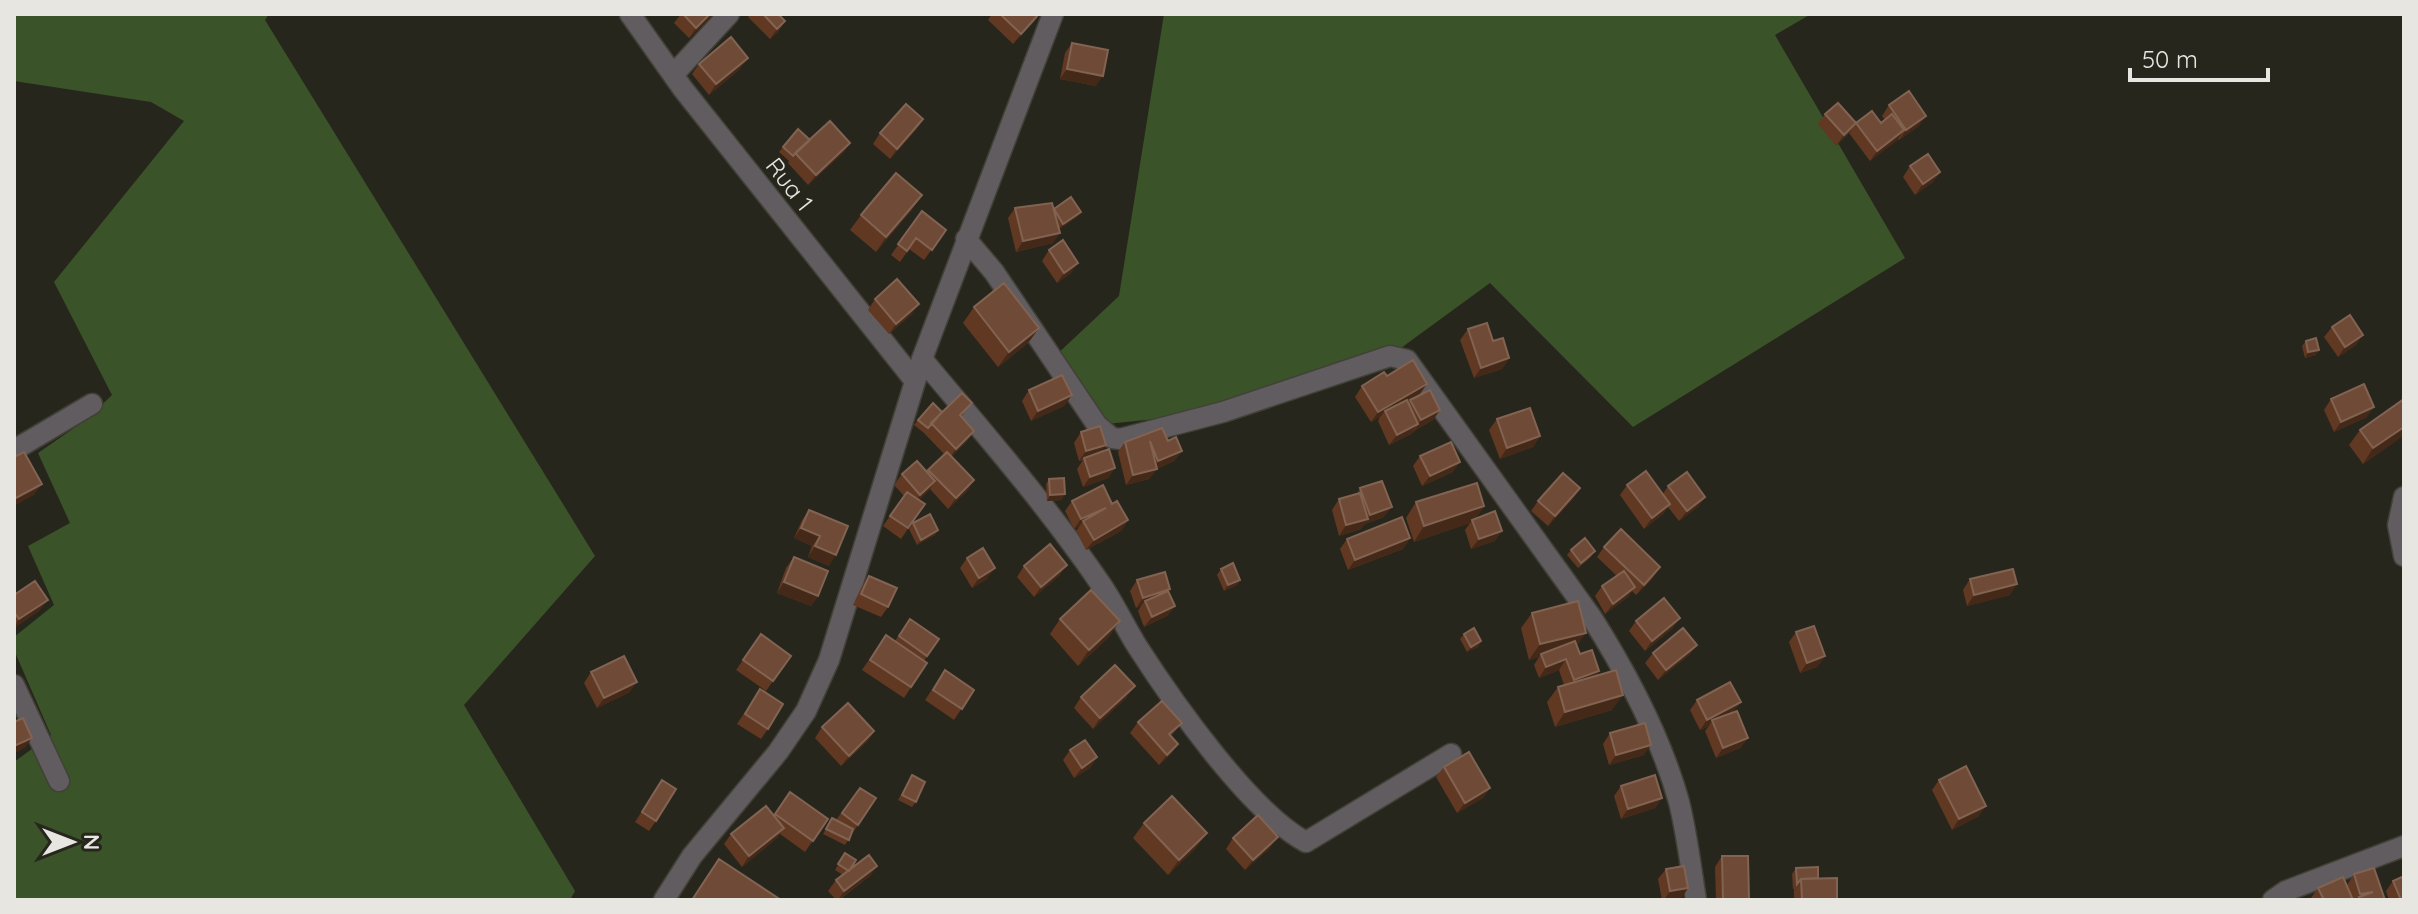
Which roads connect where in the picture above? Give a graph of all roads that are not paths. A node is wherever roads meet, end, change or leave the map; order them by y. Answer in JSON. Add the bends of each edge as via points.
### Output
{"nodes":[{"id":1,"x":630,"y":14,"type":"edge"},
{"id":2,"x":729,"y":14,"type":"edge"},
{"id":3,"x":1053,"y":14,"type":"edge"},
{"id":4,"x":673,"y":75,"type":"junction"},
{"id":5,"x":966,"y":239,"type":"junction"},
{"id":6,"x":922,"y":359,"type":"junction"},
{"id":7,"x":915,"y":381,"type":"junction"},
{"id":8,"x":92,"y":404,"type":"dead end"},
{"id":9,"x":14,"y":450,"type":"edge"},
{"id":10,"x":2404,"y":497,"type":"edge"},
{"id":11,"x":2404,"y":556,"type":"edge"},
{"id":12,"x":14,"y":685,"type":"edge"},
{"id":13,"x":1451,"y":754,"type":"dead end"},
{"id":14,"x":59,"y":781,"type":"dead end"},
{"id":15,"x":2404,"y":846,"type":"edge"},
{"id":16,"x":664,"y":900,"type":"edge"},
{"id":17,"x":1696,"y":900,"type":"edge"},
{"id":18,"x":2273,"y":900,"type":"edge"}],
"edges":[{"from":1,"to":4,"type":"street","name":"Rua 1"},
{"from":2,"to":4,"type":"street"},
{"from":3,"to":5,"type":"street"},
{"from":4,"to":7,"type":"street","name":"Rua 1"},
{"from":5,"to":6,"type":"street"},
{"from":5,"to":17,"type":"street","via":[[1097,425],[1112,438],[1223,412],[1390,356],[1407,360],[1620,662],[1680,805]]},
{"from":6,"to":7,"type":"street"},
{"from":6,"to":13,"type":"street","via":[[1037,496],[1192,721],[1282,829],[1306,842]]},
{"from":7,"to":16,"type":"street","via":[[829,660],[806,711],[692,856]]},
{"from":8,"to":9,"type":"street"},
{"from":10,"to":11,"type":"street","via":[[2398,525]]},
{"from":12,"to":14,"type":"street"},
{"from":15,"to":18,"type":"street"}]}
